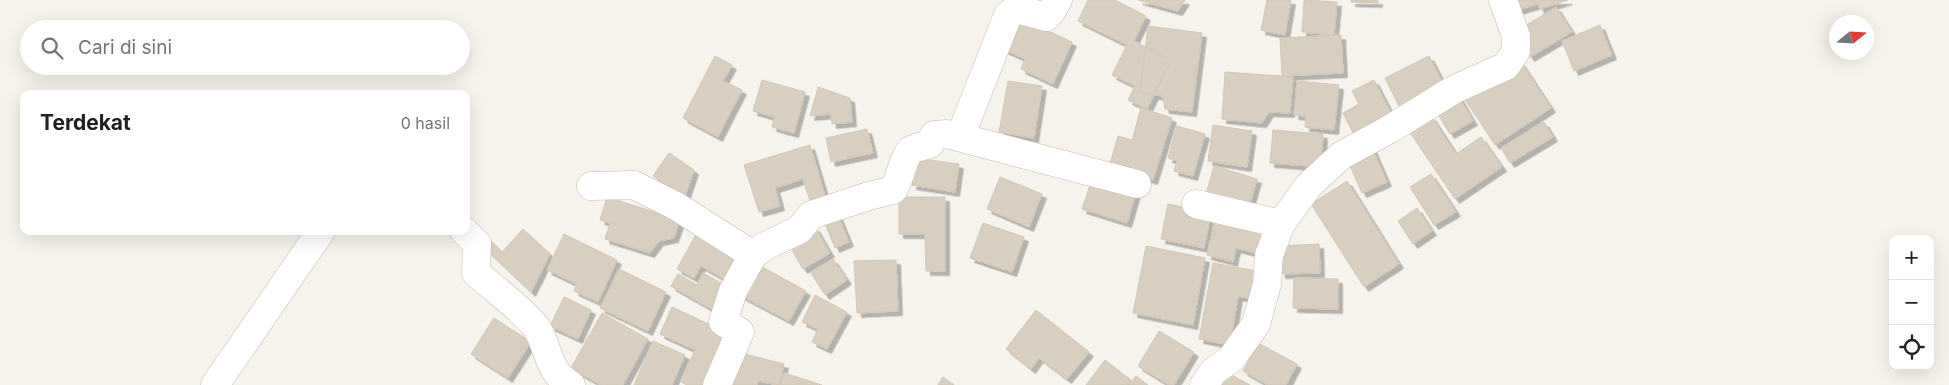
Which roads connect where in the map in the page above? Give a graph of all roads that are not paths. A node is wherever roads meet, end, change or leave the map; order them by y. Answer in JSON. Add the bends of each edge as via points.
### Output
{"nodes":[{"id":1,"x":1058,"y":0,"type":"edge"},
{"id":2,"x":1503,"y":0,"type":"edge"},
{"id":3,"x":960,"y":137,"type":"junction"},
{"id":4,"x":1137,"y":184,"type":"dead end"},
{"id":5,"x":591,"y":186,"type":"dead end"},
{"id":6,"x":1196,"y":204,"type":"dead end"},
{"id":7,"x":1281,"y":224,"type":"junction"},
{"id":8,"x":318,"y":235,"type":"edge"},
{"id":9,"x":468,"y":235,"type":"edge"},
{"id":10,"x":753,"y":255,"type":"junction"},
{"id":11,"x":214,"y":385,"type":"edge"},
{"id":12,"x":571,"y":385,"type":"edge"},
{"id":13,"x":718,"y":385,"type":"edge"},
{"id":14,"x":1204,"y":385,"type":"edge"}],
"edges":[{"from":1,"to":3,"type":"street","via":[[1046,17],[1016,9],[1008,15]]},
{"from":2,"to":7,"type":"street","via":[[1516,36],[1516,51],[1506,66],[1452,90],[1342,155],[1309,186]]},
{"from":3,"to":4,"type":"street"},
{"from":3,"to":10,"type":"street","via":[[934,135],[930,144],[911,150],[893,190],[811,215],[798,230]]},
{"from":5,"to":10,"type":"street","via":[[634,185],[676,206]]},
{"from":6,"to":7,"type":"street"},
{"from":7,"to":14,"type":"street","via":[[1269,255],[1267,284],[1256,324],[1231,359],[1214,371]]},
{"from":8,"to":11,"type":"street"},
{"from":9,"to":12,"type":"street","via":[[477,244],[476,273],[535,327],[552,366],[561,379]]},
{"from":10,"to":13,"type":"street","via":[[733,291],[723,322],[740,332]]}]}
